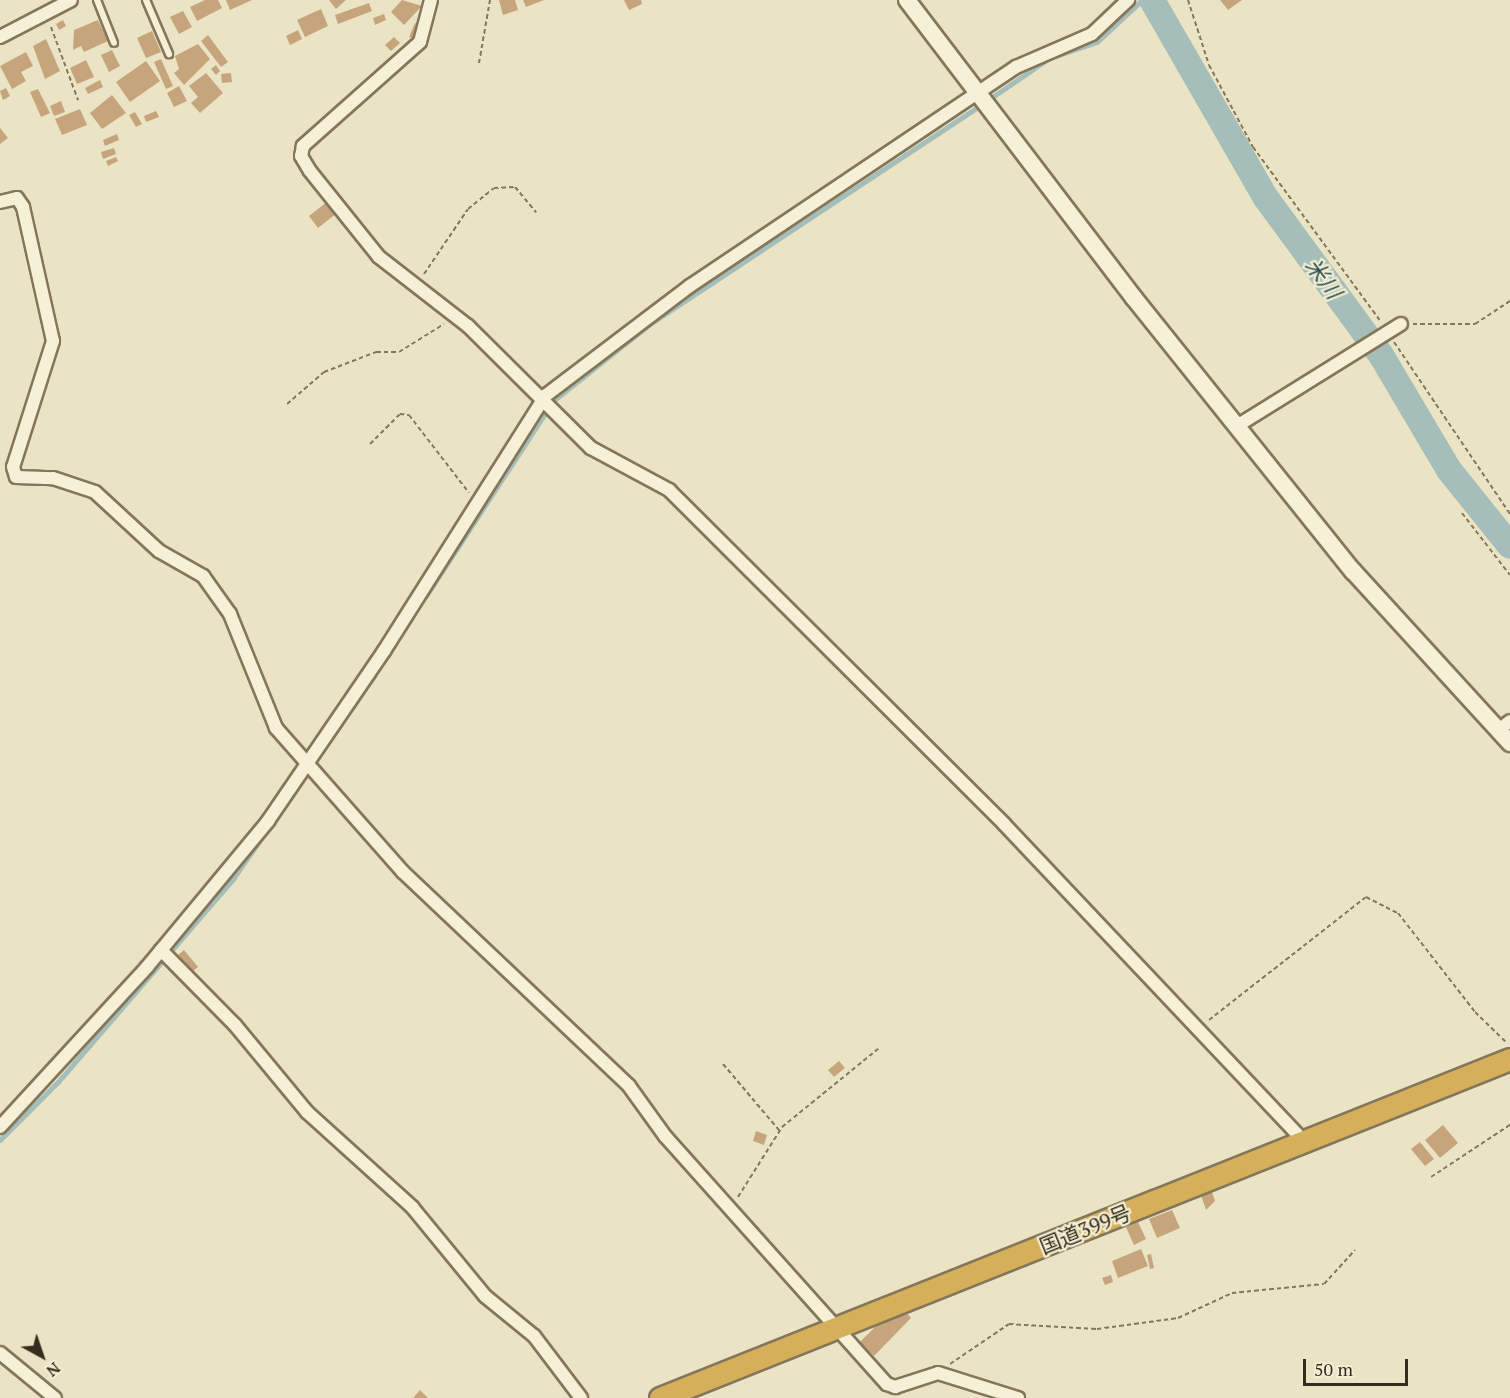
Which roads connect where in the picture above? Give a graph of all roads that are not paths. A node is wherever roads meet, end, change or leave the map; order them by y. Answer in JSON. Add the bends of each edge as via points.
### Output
{"nodes":[{"id":1,"x":71,"y":0,"type":"edge"},
{"id":2,"x":98,"y":0,"type":"edge"},
{"id":3,"x":146,"y":0,"type":"edge"},
{"id":4,"x":431,"y":0,"type":"edge"},
{"id":5,"x":907,"y":0,"type":"edge"},
{"id":6,"x":1128,"y":0,"type":"edge"},
{"id":7,"x":0,"y":37,"type":"edge"},
{"id":8,"x":114,"y":43,"type":"dead end"},
{"id":9,"x":168,"y":54,"type":"dead end"},
{"id":10,"x":979,"y":95,"type":"junction"},
{"id":11,"x":0,"y":202,"type":"edge"},
{"id":12,"x":1401,"y":324,"type":"road end"},
{"id":13,"x":546,"y":405,"type":"junction"},
{"id":14,"x":1237,"y":426,"type":"junction"},
{"id":15,"x":1506,"y":732,"type":"edge"},
{"id":16,"x":311,"y":769,"type":"junction"},
{"id":17,"x":164,"y":954,"type":"junction"},
{"id":18,"x":1510,"y":1059,"type":"edge"},
{"id":19,"x":0,"y":1128,"type":"edge"},
{"id":20,"x":1304,"y":1141,"type":"junction"},
{"id":21,"x":835,"y":1328,"type":"junction"},
{"id":22,"x":0,"y":1353,"type":"edge"},
{"id":23,"x":56,"y":1398,"type":"edge"},
{"id":24,"x":581,"y":1398,"type":"edge"},
{"id":25,"x":660,"y":1398,"type":"edge"},
{"id":26,"x":1018,"y":1398,"type":"edge"}],
"edges":[{"from":1,"to":7,"type":"street"},
{"from":2,"to":8,"type":"lane"},
{"from":3,"to":9,"type":"lane"},
{"from":4,"to":13,"type":"street","via":[[420,42],[384,69],[345,113],[303,146],[301,156],[379,257],[458,318]]},
{"from":5,"to":10,"type":"street"},
{"from":6,"to":10,"type":"street","via":[[1092,34],[1042,52]]},
{"from":10,"to":13,"type":"street","via":[[642,319]]},
{"from":10,"to":14,"type":"street"},
{"from":11,"to":16,"type":"street","via":[[17,198],[23,207],[53,341],[18,445],[13,467],[16,477],[53,478],[95,492],[159,550],[203,576],[230,614],[276,728]]},
{"from":12,"to":14,"type":"street","via":[[1362,343]]},
{"from":13,"to":16,"type":"street","via":[[483,497]]},
{"from":13,"to":20,"type":"street","via":[[591,448],[669,490],[1199,1027]]},
{"from":14,"to":15,"type":"street","via":[[1353,571]]},
{"from":16,"to":17,"type":"street"},
{"from":16,"to":21,"type":"street","via":[[403,872],[629,1086],[728,1208]]},
{"from":17,"to":19,"type":"street"},
{"from":17,"to":24,"type":"street","via":[[235,1025],[307,1112],[412,1207],[485,1296],[534,1336]]},
{"from":18,"to":20,"type":"highway","name":"国道399号"},
{"from":20,"to":21,"type":"highway","name":"国道399号"},
{"from":21,"to":25,"type":"highway","name":"国道399号"},
{"from":21,"to":26,"type":"street","via":[[887,1384],[895,1387],[938,1373]]},
{"from":22,"to":23,"type":"street"}]}
